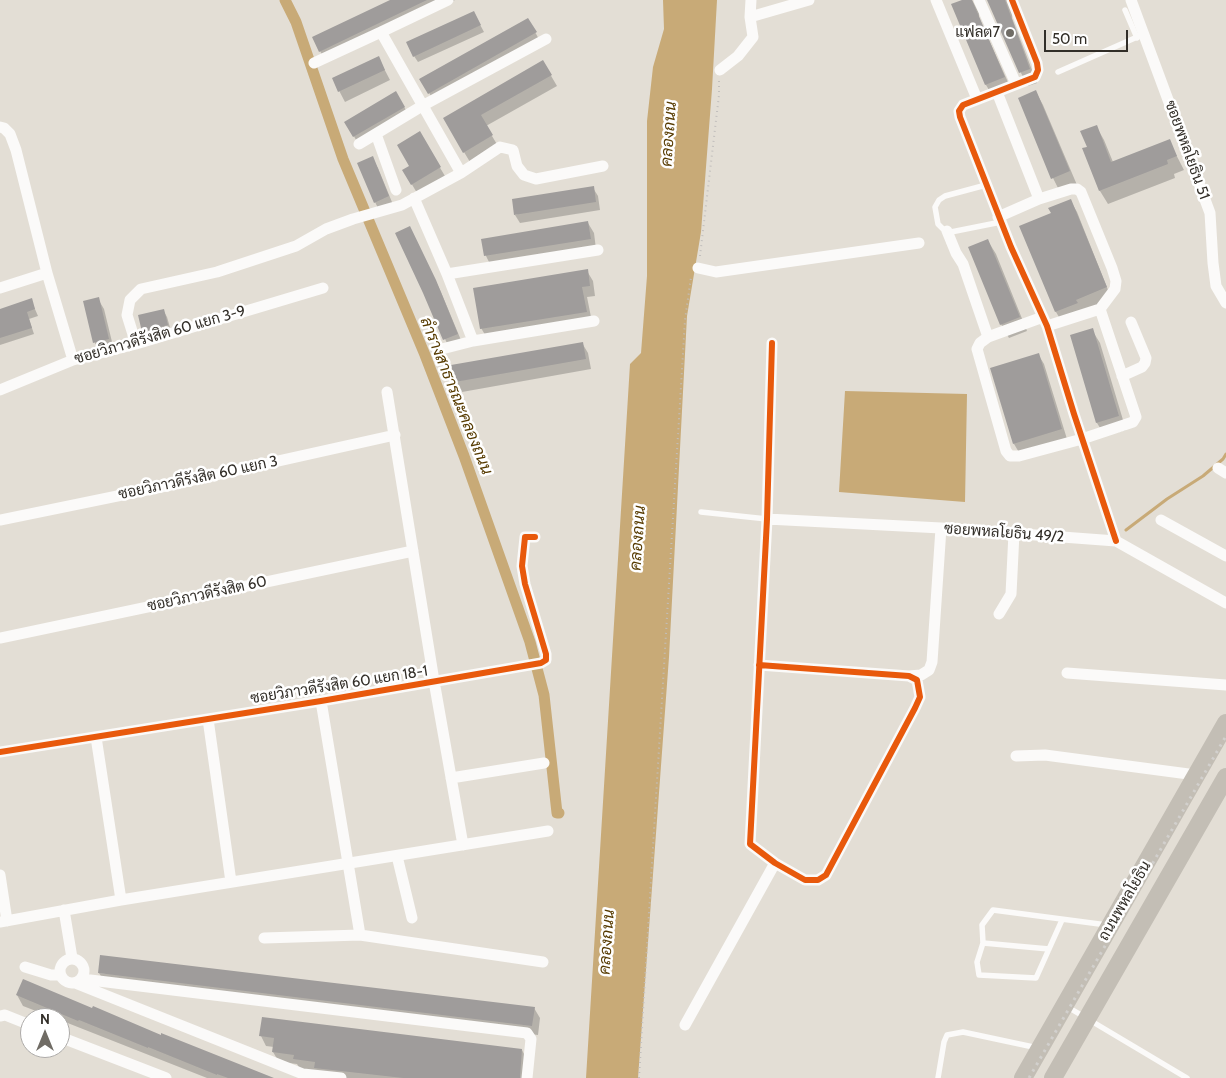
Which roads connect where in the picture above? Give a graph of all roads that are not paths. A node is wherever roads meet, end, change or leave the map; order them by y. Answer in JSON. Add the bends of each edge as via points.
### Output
{"nodes":[{"id":1,"x":448,"y":0,"type":"edge"},
{"id":2,"x":751,"y":0,"type":"edge"},
{"id":3,"x":809,"y":0,"type":"edge"},
{"id":4,"x":936,"y":0,"type":"edge"},
{"id":5,"x":979,"y":0,"type":"edge"},
{"id":6,"x":1012,"y":0,"type":"edge"},
{"id":7,"x":1128,"y":5,"type":"edge"},
{"id":8,"x":750,"y":17,"type":"junction"},
{"id":9,"x":382,"y":32,"type":"junction"},
{"id":10,"x":1140,"y":36,"type":"junction"},
{"id":11,"x":546,"y":39,"type":"dead end"},
{"id":12,"x":314,"y":63,"type":"dead end"},
{"id":13,"x":720,"y":70,"type":"road end"},
{"id":14,"x":1058,"y":72,"type":"dead end"},
{"id":15,"x":1016,"y":84,"type":"junction"},
{"id":16,"x":997,"y":92,"type":"junction"},
{"id":17,"x":977,"y":99,"type":"junction"},
{"id":18,"x":422,"y":106,"type":"junction"},
{"id":19,"x":0,"y":127,"type":"edge"},
{"id":20,"x":376,"y":134,"type":"junction"},
{"id":21,"x":359,"y":144,"type":"dead end"},
{"id":22,"x":603,"y":166,"type":"dead end"},
{"id":23,"x":461,"y":173,"type":"junction"},
{"id":24,"x":986,"y":185,"type":"junction"},
{"id":25,"x":396,"y":190,"type":"dead end"},
{"id":26,"x":414,"y":198,"type":"junction"},
{"id":27,"x":1039,"y":199,"type":"junction"},
{"id":28,"x":999,"y":219,"type":"junction"},
{"id":29,"x":947,"y":231,"type":"junction"},
{"id":30,"x":919,"y":243,"type":"dead end"},
{"id":31,"x":598,"y":250,"type":"dead end"},
{"id":32,"x":698,"y":268,"type":"road end"},
{"id":33,"x":46,"y":273,"type":"junction"},
{"id":34,"x":447,"y":274,"type":"junction"},
{"id":35,"x":0,"y":288,"type":"edge"},
{"id":36,"x":323,"y":288,"type":"dead end"},
{"id":37,"x":1226,"y":303,"type":"edge"},
{"id":38,"x":1100,"y":309,"type":"junction"},
{"id":39,"x":594,"y":321,"type":"dead end"},
{"id":40,"x":1045,"y":322,"type":"junction"},
{"id":41,"x":1132,"y":322,"type":"dead end"},
{"id":42,"x":988,"y":337,"type":"junction"},
{"id":43,"x":473,"y":341,"type":"junction"},
{"id":44,"x":772,"y":343,"type":"dead end"},
{"id":45,"x":136,"y":344,"type":"junction"},
{"id":46,"x":438,"y":350,"type":"dead end"},
{"id":47,"x":73,"y":360,"type":"junction"},
{"id":48,"x":1122,"y":376,"type":"junction"},
{"id":49,"x":0,"y":390,"type":"edge"},
{"id":50,"x":387,"y":392,"type":"dead end"},
{"id":51,"x":395,"y":436,"type":"junction"},
{"id":52,"x":1082,"y":439,"type":"junction"},
{"id":53,"x":701,"y":512,"type":"dead end"},
{"id":54,"x":767,"y":519,"type":"junction"},
{"id":55,"x":0,"y":520,"type":"edge"},
{"id":56,"x":1161,"y":520,"type":"dead end"},
{"id":57,"x":941,"y":528,"type":"junction"},
{"id":58,"x":1014,"y":534,"type":"junction"},
{"id":59,"x":535,"y":537,"type":"dead end"},
{"id":60,"x":1116,"y":540,"type":"junction"},
{"id":61,"x":413,"y":551,"type":"junction"},
{"id":62,"x":1226,"y":556,"type":"edge"},
{"id":63,"x":1226,"y":603,"type":"edge"},
{"id":64,"x":998,"y":614,"type":"dead end"},
{"id":65,"x":0,"y":638,"type":"edge"},
{"id":66,"x":760,"y":665,"type":"junction"},
{"id":67,"x":1067,"y":673,"type":"dead end"},
{"id":68,"x":909,"y":676,"type":"junction"},
{"id":69,"x":434,"y":682,"type":"junction"},
{"id":70,"x":1226,"y":685,"type":"edge"},
{"id":71,"x":321,"y":701,"type":"junction"},
{"id":72,"x":208,"y":719,"type":"junction"},
{"id":73,"x":1226,"y":723,"type":"edge"},
{"id":74,"x":96,"y":737,"type":"junction"},
{"id":75,"x":0,"y":752,"type":"edge"},
{"id":76,"x":1016,"y":756,"type":"dead end"},
{"id":77,"x":544,"y":763,"type":"dead end"},
{"id":78,"x":1196,"y":775,"type":"junction"},
{"id":79,"x":1226,"y":777,"type":"edge"},
{"id":80,"x":451,"y":778,"type":"junction"},
{"id":81,"x":548,"y":832,"type":"dead end"},
{"id":82,"x":463,"y":845,"type":"junction"},
{"id":83,"x":397,"y":856,"type":"junction"},
{"id":84,"x":347,"y":863,"type":"junction"},
{"id":85,"x":776,"y":863,"type":"junction"},
{"id":86,"x":0,"y":875,"type":"edge"},
{"id":87,"x":232,"y":882,"type":"junction"},
{"id":88,"x":121,"y":900,"type":"junction"},
{"id":89,"x":64,"y":910,"type":"junction"},
{"id":90,"x":412,"y":918,"type":"dead end"},
{"id":91,"x":1062,"y":920,"type":"junction"},
{"id":92,"x":4,"y":921,"type":"edge"},
{"id":93,"x":1111,"y":925,"type":"junction"},
{"id":94,"x":360,"y":935,"type":"junction"},
{"id":95,"x":264,"y":938,"type":"dead end"},
{"id":96,"x":984,"y":943,"type":"junction"},
{"id":97,"x":1049,"y":949,"type":"junction"},
{"id":98,"x":72,"y":958,"type":"junction"},
{"id":99,"x":543,"y":962,"type":"dead end"},
{"id":100,"x":25,"y":967,"type":"dead end"},
{"id":101,"x":60,"y":975,"type":"junction"},
{"id":102,"x":78,"y":981,"type":"junction"},
{"id":103,"x":1065,"y":1006,"type":"junction"},
{"id":104,"x":0,"y":1016,"type":"edge"},
{"id":105,"x":1087,"y":1019,"type":"junction"},
{"id":106,"x":20,"y":1021,"type":"edge"},
{"id":107,"x":685,"y":1025,"type":"dead end"},
{"id":108,"x":70,"y":1041,"type":"edge"},
{"id":109,"x":1040,"y":1048,"type":"junction"},
{"id":110,"x":166,"y":1078,"type":"edge"},
{"id":111,"x":341,"y":1078,"type":"edge"},
{"id":112,"x":527,"y":1078,"type":"edge"},
{"id":113,"x":938,"y":1078,"type":"edge"},
{"id":114,"x":1023,"y":1078,"type":"edge"},
{"id":115,"x":1052,"y":1078,"type":"edge"},
{"id":116,"x":1187,"y":1078,"type":"edge"}],
"edges":[{"from":1,"to":9,"type":"street"},
{"from":2,"to":8,"type":"street"},
{"from":3,"to":8,"type":"street"},
{"from":4,"to":17,"type":"street"},
{"from":5,"to":15,"type":"street"},
{"from":6,"to":15,"type":"street","via":[[1038,70],[1035,77]]},
{"from":7,"to":10,"type":"street","name":"ซอยพหลโยธิน 51"},
{"from":8,"to":13,"type":"street","via":[[753,37],[738,56]]},
{"from":9,"to":12,"type":"street"},
{"from":9,"to":18,"type":"street"},
{"from":10,"to":14,"type":"lane"},
{"from":10,"to":37,"type":"street","name":"ซอยพหลโยธิน 51","via":[[1210,213],[1216,286]]},
{"from":11,"to":18,"type":"street"},
{"from":15,"to":16,"type":"street"},
{"from":16,"to":17,"type":"street"},
{"from":16,"to":27,"type":"street"},
{"from":17,"to":24,"type":"street","via":[[963,105],[959,111]]},
{"from":18,"to":20,"type":"street"},
{"from":18,"to":23,"type":"street"},
{"from":19,"to":33,"type":"street","via":[[10,134],[16,150]]},
{"from":20,"to":21,"type":"street"},
{"from":20,"to":25,"type":"street"},
{"from":22,"to":23,"type":"street","via":[[536,180],[524,175],[517,166],[513,150],[500,147]]},
{"from":23,"to":26,"type":"street"},
{"from":24,"to":28,"type":"street"},
{"from":24,"to":29,"type":"lane","via":[[940,200],[935,207],[936,216],[938,224]]},
{"from":26,"to":34,"type":"street"},
{"from":26,"to":45,"type":"street","via":[[402,205],[353,219],[296,246],[217,272],[141,289],[130,300],[127,315]]},
{"from":27,"to":28,"type":"street"},
{"from":27,"to":38,"type":"street","via":[[1071,189],[1081,192],[1116,281],[1115,289]]},
{"from":28,"to":29,"type":"lane"},
{"from":28,"to":40,"type":"street"},
{"from":29,"to":42,"type":"street","via":[[963,264]]},
{"from":30,"to":32,"type":"street","via":[[716,272]]},
{"from":31,"to":34,"type":"street"},
{"from":33,"to":35,"type":"street"},
{"from":33,"to":47,"type":"street"},
{"from":34,"to":43,"type":"street"},
{"from":36,"to":45,"type":"street","name":"ซอยวิภาวดีรังสิต 60 แยก 3-9"},
{"from":38,"to":40,"type":"street"},
{"from":38,"to":48,"type":"street"},
{"from":39,"to":43,"type":"street"},
{"from":40,"to":42,"type":"street"},
{"from":40,"to":52,"type":"street"},
{"from":41,"to":48,"type":"street","via":[[1146,358],[1142,366]]},
{"from":42,"to":52,"type":"street","via":[[976,349],[977,356],[1010,456]]},
{"from":43,"to":46,"type":"street"},
{"from":44,"to":54,"type":"street"},
{"from":45,"to":47,"type":"street","name":"ซอยวิภาวดีรังสิต 60 แยก 3-9"},
{"from":47,"to":49,"type":"street","name":"ซอยวิภาวดีรังสิต 60 แยก 3-9"},
{"from":48,"to":52,"type":"street","via":[[1136,417],[1133,422]]},
{"from":50,"to":51,"type":"street"},
{"from":51,"to":55,"type":"street","name":"ซอยวิภาวดีรังสิต 60 แยก 3"},
{"from":51,"to":61,"type":"street"},
{"from":52,"to":60,"type":"street"},
{"from":53,"to":54,"type":"lane"},
{"from":54,"to":57,"type":"street","name":"ซอยพหลโยธิน 49/2"},
{"from":54,"to":66,"type":"street"},
{"from":56,"to":62,"type":"street"},
{"from":57,"to":58,"type":"street","name":"ซอยพหลโยธิน 49/2"},
{"from":57,"to":68,"type":"street","via":[[932,662],[929,670],[921,675]]},
{"from":58,"to":60,"type":"street","name":"ซอยพหลโยธิน 49/2"},
{"from":58,"to":64,"type":"street","via":[[1010,594]]},
{"from":59,"to":69,"type":"street","name":"ซอยวิภาวดีรังสิต 60 แยก 18-1","via":[[525,537],[522,566],[546,660]]},
{"from":60,"to":63,"type":"street","name":"ซอยพหลโยธิน 49/2"},
{"from":61,"to":65,"type":"street","name":"ซอยวิภาวดีรังสิต 60"},
{"from":61,"to":69,"type":"street"},
{"from":66,"to":68,"type":"street"},
{"from":66,"to":85,"type":"street","via":[[750,844]]},
{"from":67,"to":70,"type":"street"},
{"from":68,"to":85,"type":"street","via":[[917,680],[920,696],[826,875],[818,880],[805,880]]},
{"from":69,"to":71,"type":"street","name":"ซอยวิภาวดีรังสิต 60 แยก 18-1"},
{"from":69,"to":80,"type":"street"},
{"from":71,"to":72,"type":"street","name":"ซอยวิภาวดีรังสิต 60 แยก 18-1"},
{"from":71,"to":84,"type":"street"},
{"from":72,"to":74,"type":"street","name":"ซอยวิภาวดีรังสิต 60 แยก 18-1"},
{"from":72,"to":87,"type":"street"},
{"from":73,"to":78,"type":"main road","name":"ถนนพหลโยธิน"},
{"from":74,"to":75,"type":"street","name":"ซอยวิภาวดีรังสิต 60 แยก 18-1"},
{"from":74,"to":88,"type":"street"},
{"from":76,"to":78,"type":"street","via":[[1045,754]]},
{"from":77,"to":80,"type":"street"},
{"from":78,"to":93,"type":"main road","name":"ถนนพหลโยธิน"},
{"from":79,"to":105,"type":"main road","name":"ถนนพหลโยธิน"},
{"from":80,"to":82,"type":"street"},
{"from":81,"to":82,"type":"street"},
{"from":82,"to":83,"type":"street"},
{"from":83,"to":84,"type":"street"},
{"from":83,"to":90,"type":"street"},
{"from":84,"to":87,"type":"street"},
{"from":84,"to":94,"type":"street"},
{"from":85,"to":107,"type":"street"},
{"from":86,"to":92,"type":"street"},
{"from":87,"to":88,"type":"street"},
{"from":88,"to":89,"type":"street"},
{"from":89,"to":92,"type":"street"},
{"from":89,"to":98,"type":"street"},
{"from":91,"to":93,"type":"lane"},
{"from":91,"to":96,"type":"lane","via":[[992,910],[982,925]]},
{"from":91,"to":97,"type":"lane"},
{"from":93,"to":103,"type":"main road","name":"ถนนพหลโยธิน"},
{"from":94,"to":95,"type":"street"},
{"from":94,"to":99,"type":"street"},
{"from":96,"to":97,"type":"lane"},
{"from":96,"to":97,"type":"lane","via":[[977,962],[979,975],[1036,978]]},
{"from":98,"to":101,"type":"street","via":[[61,965]]},
{"from":98,"to":102,"type":"street","via":[[80,961],[85,969]]},
{"from":100,"to":101,"type":"street"},
{"from":101,"to":102,"type":"street","via":[[68,982]]},
{"from":102,"to":111,"type":"street","via":[[303,1074]]},
{"from":102,"to":112,"type":"street","via":[[527,1033],[531,1039]]},
{"from":103,"to":105,"type":"lane"},
{"from":103,"to":109,"type":"main road","name":"ถนนพหลโยธิน"},
{"from":104,"to":106,"type":"street"},
{"from":105,"to":115,"type":"main road","name":"ถนนพหลโยธิน"},
{"from":105,"to":116,"type":"lane"},
{"from":108,"to":110,"type":"street"},
{"from":109,"to":113,"type":"lane","via":[[964,1032],[948,1035]]},
{"from":109,"to":114,"type":"main road","name":"ถนนพหลโยธิน"}]}
